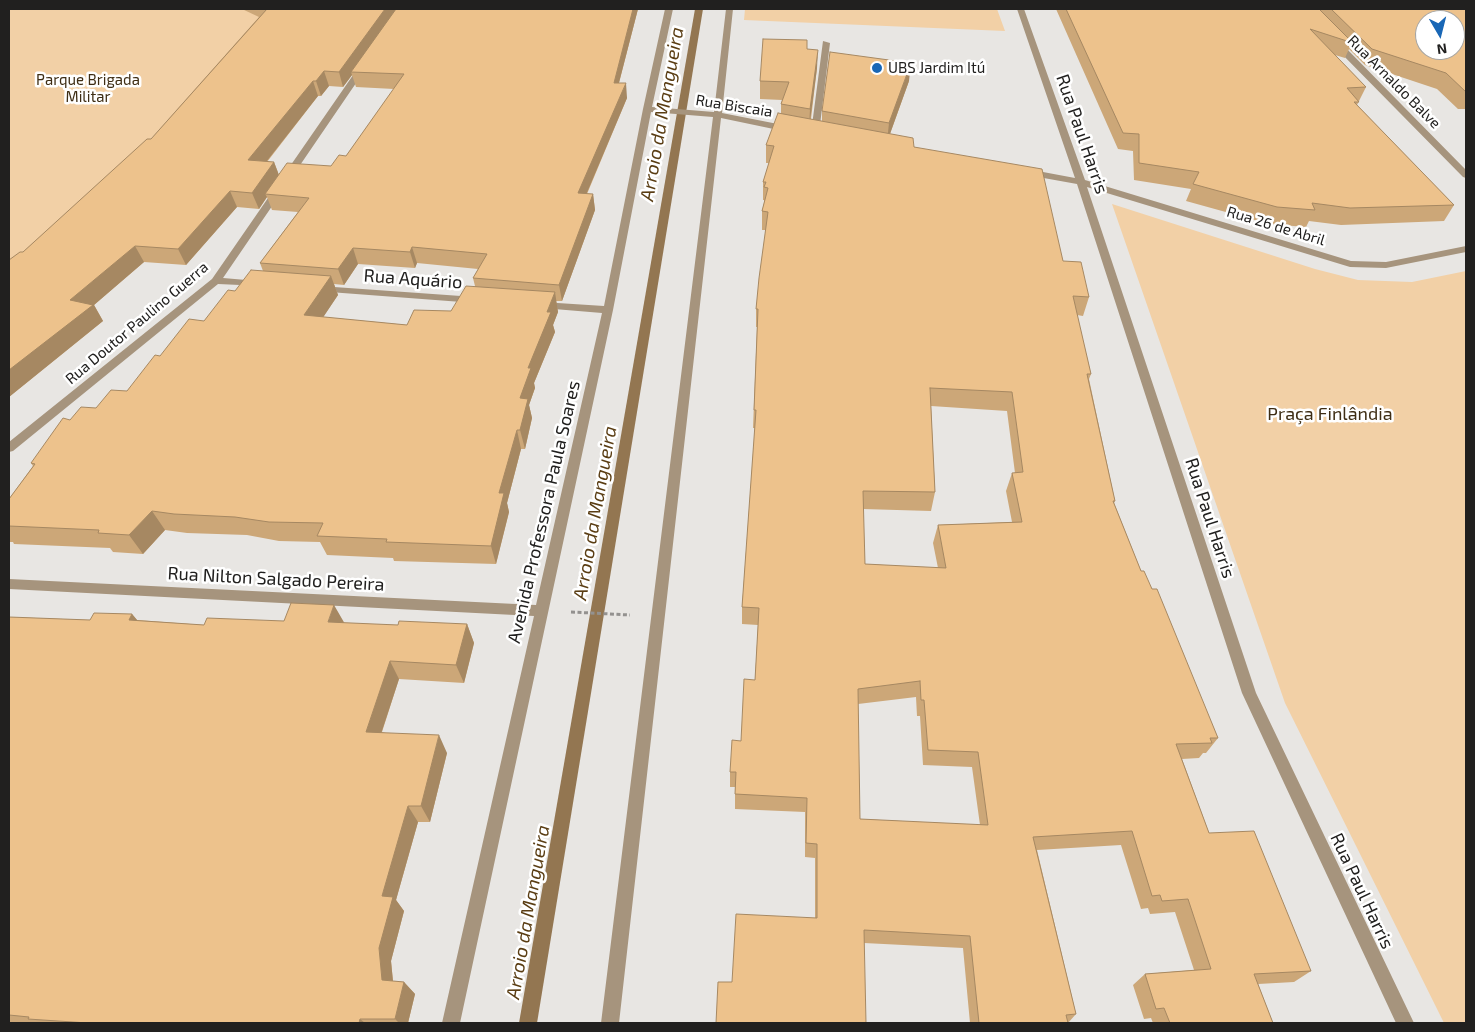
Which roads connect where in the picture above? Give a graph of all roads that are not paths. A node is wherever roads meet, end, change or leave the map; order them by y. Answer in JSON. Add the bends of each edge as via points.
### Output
{"nodes":[{"id":1,"x":669,"y":9,"type":"edge"},
{"id":2,"x":730,"y":9,"type":"edge"},
{"id":3,"x":1020,"y":9,"type":"edge"},
{"id":4,"x":1330,"y":36,"type":"edge"},
{"id":5,"x":826,"y":43,"type":"dead end"},
{"id":6,"x":370,"y":57,"type":"edge"},
{"id":7,"x":647,"y":109,"type":"junction"},
{"id":8,"x":717,"y":115,"type":"junction"},
{"id":9,"x":795,"y":130,"type":"edge"},
{"id":10,"x":805,"y":132,"type":"edge"},
{"id":11,"x":815,"y":133,"type":"junction"},
{"id":12,"x":824,"y":135,"type":"edge"},
{"id":13,"x":1015,"y":170,"type":"edge"},
{"id":14,"x":1466,"y":175,"type":"edge"},
{"id":15,"x":1081,"y":182,"type":"junction"},
{"id":16,"x":1466,"y":249,"type":"edge"},
{"id":17,"x":216,"y":281,"type":"junction"},
{"id":18,"x":265,"y":285,"type":"edge"},
{"id":19,"x":314,"y":288,"type":"edge"},
{"id":20,"x":490,"y":302,"type":"edge"},
{"id":21,"x":530,"y":304,"type":"edge"},
{"id":22,"x":608,"y":310,"type":"junction"},
{"id":23,"x":9,"y":448,"type":"edge"},
{"id":24,"x":9,"y":584,"type":"edge"},
{"id":25,"x":541,"y":611,"type":"junction"},
{"id":26,"x":451,"y":1023,"type":"edge"},
{"id":27,"x":610,"y":1023,"type":"edge"},
{"id":28,"x":1405,"y":1023,"type":"edge"}],
"edges":[{"from":1,"to":7,"type":"street","name":"Avenida Professora Paula Soares"},
{"from":2,"to":8,"type":"street"},
{"from":3,"to":15,"type":"street","name":"Rua Paul Harris"},
{"from":4,"to":14,"type":"street","name":"Rua Arnaldo Balve"},
{"from":5,"to":11,"type":"street"},
{"from":6,"to":17,"type":"street","name":"Rua Doutor Paulino Guerra"},
{"from":7,"to":8,"type":"street","name":"Rua Biscaia"},
{"from":7,"to":22,"type":"street","name":"Avenida Professora Paula Soares"},
{"from":8,"to":9,"type":"street","name":"Rua Biscaia"},
{"from":8,"to":27,"type":"street"},
{"from":10,"to":11,"type":"street"},
{"from":11,"to":12,"type":"street"},
{"from":13,"to":15,"type":"street"},
{"from":15,"to":16,"type":"street","name":"Rua 26 de Abril","via":[[1350,264],[1386,265]]},
{"from":15,"to":28,"type":"street","name":"Rua Paul Harris","via":[[1250,693]]},
{"from":17,"to":18,"type":"street"},
{"from":17,"to":23,"type":"street","name":"Rua Doutor Paulino Guerra"},
{"from":19,"to":20,"type":"street","name":"Rua Aquário"},
{"from":21,"to":22,"type":"street"},
{"from":22,"to":25,"type":"street","name":"Avenida Professora Paula Soares"},
{"from":24,"to":25,"type":"street","name":"Rua Nilton Salgado Pereira"},
{"from":25,"to":26,"type":"street","name":"Avenida Professora Paula Soares"}]}
